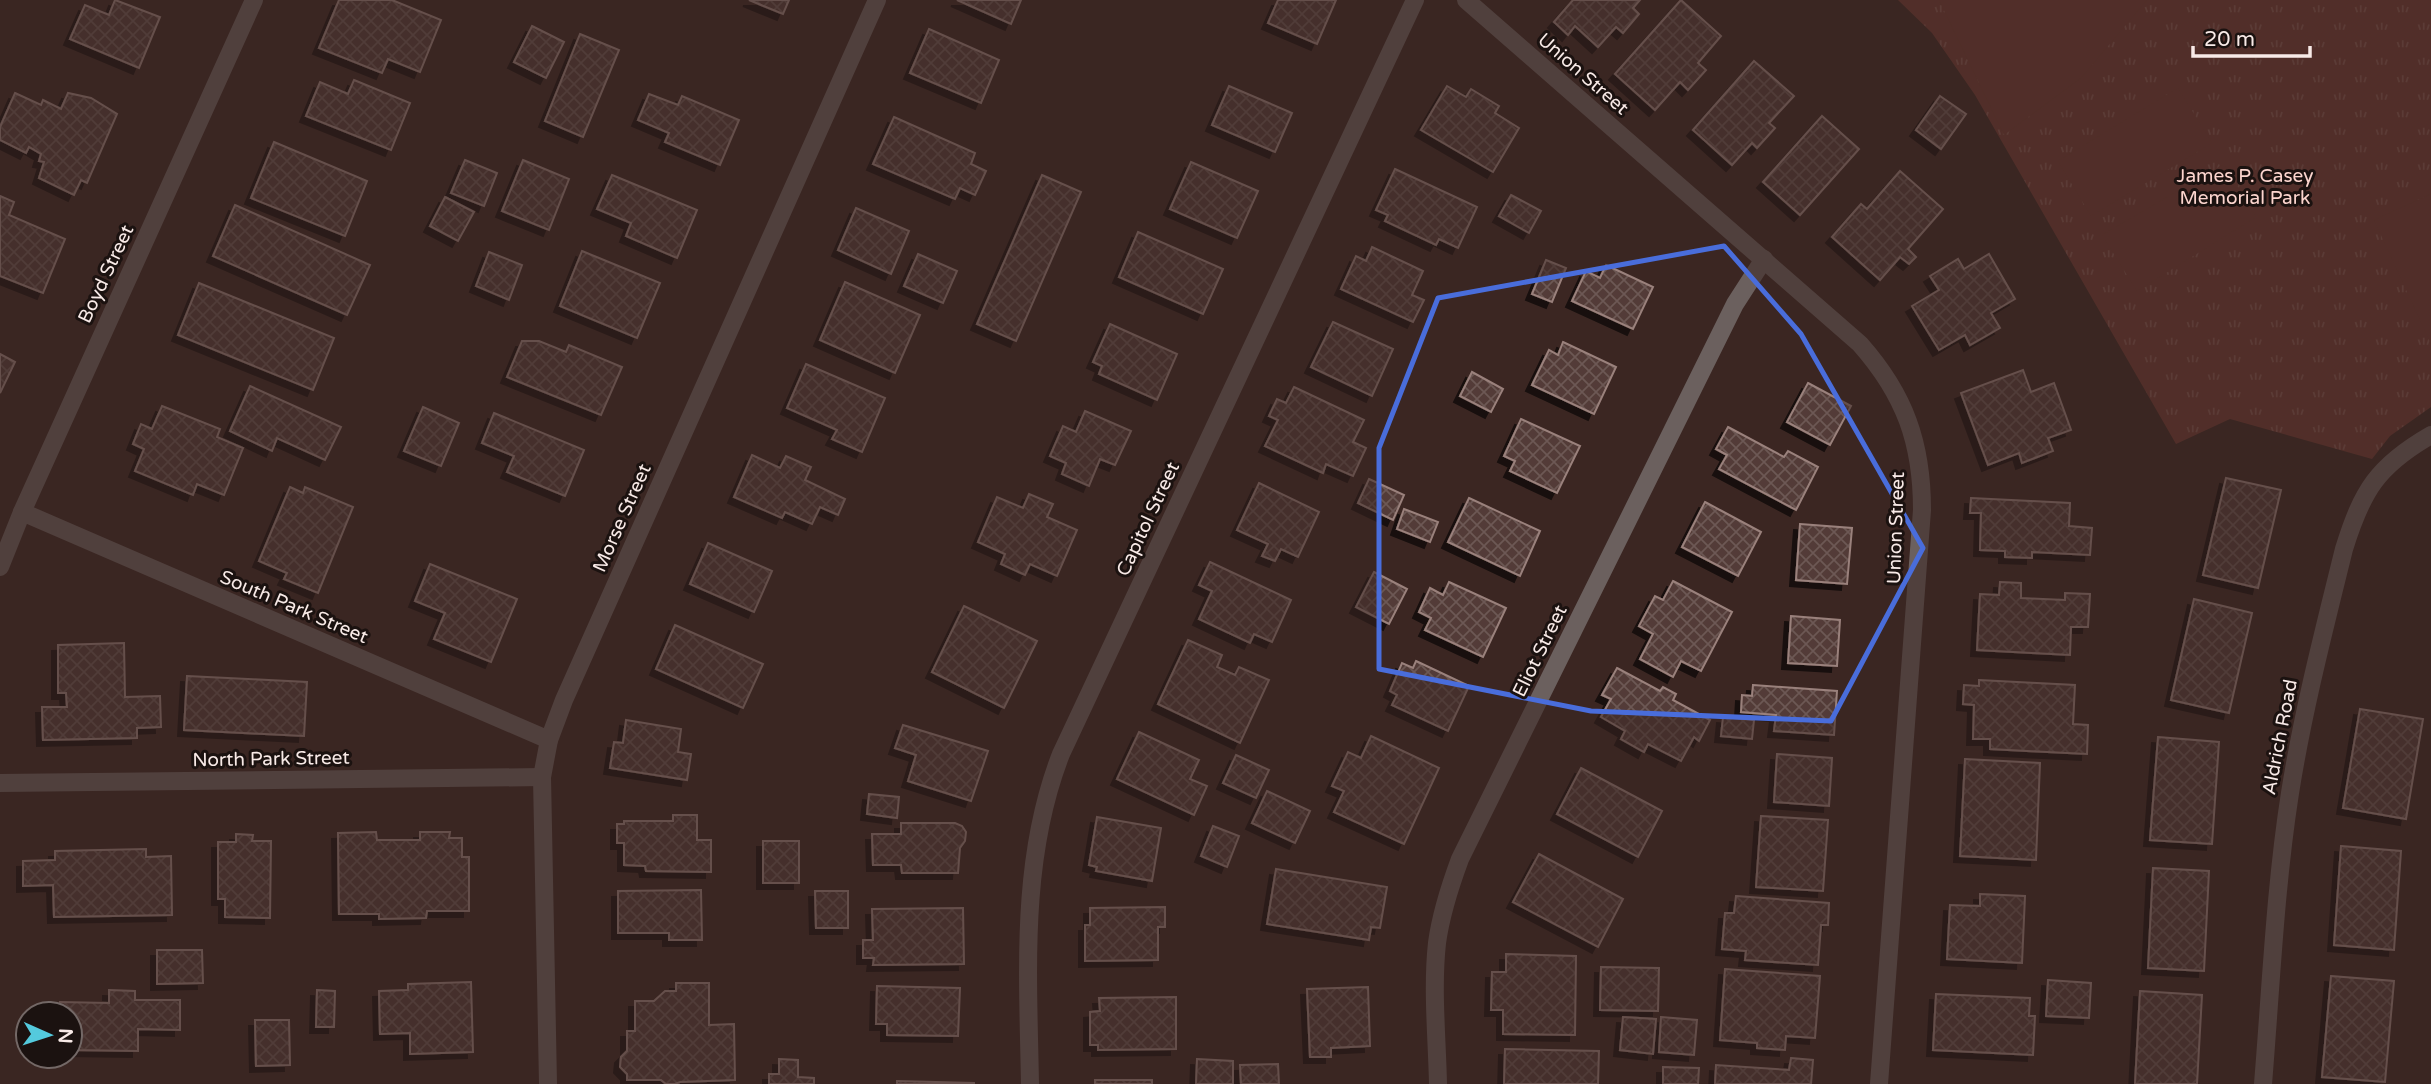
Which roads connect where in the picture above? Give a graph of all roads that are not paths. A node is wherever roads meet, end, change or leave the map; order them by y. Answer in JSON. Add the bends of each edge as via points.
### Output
{"nodes":[{"id":1,"x":254,"y":0,"type":"edge"},
{"id":2,"x":877,"y":0,"type":"edge"},
{"id":3,"x":1415,"y":0,"type":"edge"},
{"id":4,"x":1466,"y":0,"type":"edge"},
{"id":5,"x":1764,"y":259,"type":"junction"},
{"id":6,"x":2431,"y":435,"type":"edge"},
{"id":7,"x":22,"y":512,"type":"junction"},
{"id":8,"x":0,"y":567,"type":"edge"},
{"id":9,"x":549,"y":740,"type":"junction"},
{"id":10,"x":542,"y":777,"type":"junction"},
{"id":11,"x":0,"y":783,"type":"edge"},
{"id":12,"x":548,"y":1084,"type":"edge"},
{"id":13,"x":1030,"y":1084,"type":"edge"},
{"id":14,"x":1438,"y":1084,"type":"edge"},
{"id":15,"x":1879,"y":1084,"type":"edge"},
{"id":16,"x":2263,"y":1084,"type":"edge"}],
"edges":[{"from":1,"to":7,"type":"street","name":"Boyd Street"},
{"from":2,"to":9,"type":"street","name":"Morse Street"},
{"from":3,"to":13,"type":"street","name":"Capitol Street","via":[[1050,782],[1035,843],[1029,912]]},
{"from":4,"to":5,"type":"street","name":"Union Street"},
{"from":5,"to":14,"type":"street","name":"Eliot Street","via":[[1735,304],[1457,868],[1437,942]]},
{"from":5,"to":15,"type":"street","name":"Union Street","via":[[1876,362],[1909,420],[1919,462],[1922,510]]},
{"from":6,"to":16,"type":"street","name":"Aldrich Road","via":[[2393,460],[2370,486],[2344,550],[2290,794]]},
{"from":7,"to":8,"type":"street","name":"Boyd Street"},
{"from":7,"to":9,"type":"street","name":"South Park Street"},
{"from":9,"to":10,"type":"street","name":"Morse Street"},
{"from":10,"to":11,"type":"street","name":"North Park Street"},
{"from":10,"to":12,"type":"street","name":"Morse Street"}]}
